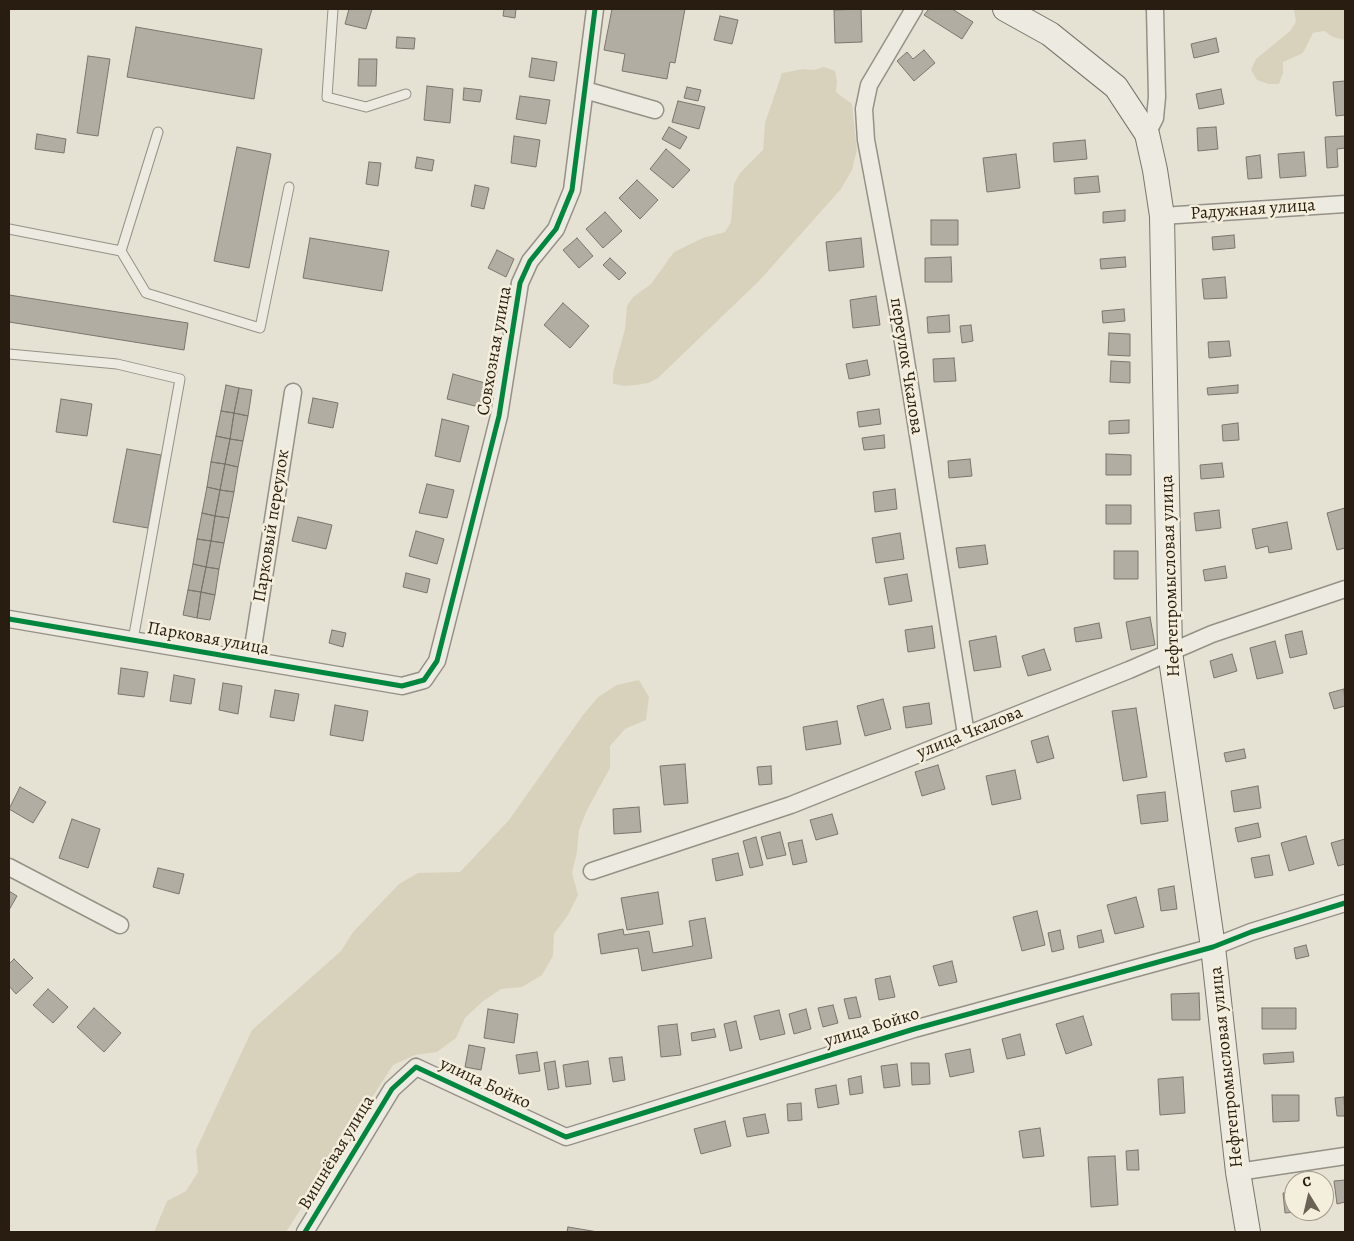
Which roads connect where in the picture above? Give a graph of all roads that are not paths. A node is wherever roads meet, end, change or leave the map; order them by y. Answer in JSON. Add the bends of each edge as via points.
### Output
{"nodes":[{"id":1,"x":333,"y":9,"type":"edge"},
{"id":2,"x":595,"y":9,"type":"edge"},
{"id":3,"x":914,"y":9,"type":"edge"},
{"id":4,"x":1006,"y":9,"type":"edge"},
{"id":5,"x":1156,"y":9,"type":"edge"},
{"id":6,"x":585,"y":90,"type":"junction"},
{"id":7,"x":406,"y":94,"type":"dead end"},
{"id":8,"x":655,"y":110,"type":"dead end"},
{"id":9,"x":158,"y":132,"type":"dead end"},
{"id":10,"x":1147,"y":134,"type":"junction"},
{"id":11,"x":289,"y":187,"type":"dead end"},
{"id":12,"x":1345,"y":204,"type":"edge"},
{"id":13,"x":1162,"y":216,"type":"junction"},
{"id":14,"x":9,"y":229,"type":"edge"},
{"id":15,"x":120,"y":251,"type":"junction"},
{"id":16,"x":9,"y":354,"type":"edge"},
{"id":17,"x":293,"y":392,"type":"dead end"},
{"id":18,"x":1345,"y":589,"type":"edge"},
{"id":19,"x":9,"y":619,"type":"edge"},
{"id":20,"x":133,"y":640,"type":"junction"},
{"id":21,"x":1170,"y":652,"type":"junction"},
{"id":22,"x":251,"y":660,"type":"junction"},
{"id":23,"x":402,"y":686,"type":"joint"},
{"id":24,"x":966,"y":734,"type":"junction"},
{"id":25,"x":9,"y":867,"type":"edge"},
{"id":26,"x":592,"y":871,"type":"dead end"},
{"id":27,"x":1345,"y":903,"type":"edge"},
{"id":28,"x":120,"y":925,"type":"dead end"},
{"id":29,"x":1213,"y":947,"type":"junction"},
{"id":30,"x":416,"y":1067,"type":"joint"},
{"id":31,"x":1345,"y":1156,"type":"edge"},
{"id":32,"x":1238,"y":1172,"type":"junction"},
{"id":33,"x":305,"y":1232,"type":"edge"},
{"id":34,"x":1248,"y":1232,"type":"edge"}],
"edges":[{"from":1,"to":7,"type":"lane","via":[[327,97],[366,107]]},
{"from":2,"to":6,"type":"street","name":"Совхозная улица"},
{"from":3,"to":24,"type":"street","name":"переулок Чкалова","via":[[869,85],[864,109],[866,140],[898,311]]},
{"from":4,"to":10,"type":"main road","name":"Нефтепромысловая улица","via":[[1050,34],[1116,86]]},
{"from":5,"to":10,"type":"street","via":[[1157,97],[1155,118]]},
{"from":6,"to":8,"type":"street"},
{"from":6,"to":23,"type":"street","name":"Совхозная улица","via":[[572,190],[556,229],[530,261],[520,283],[499,416],[436,661],[424,680]]},
{"from":9,"to":15,"type":"lane"},
{"from":10,"to":13,"type":"main road","name":"Нефтепромысловая улица"},
{"from":11,"to":15,"type":"lane","via":[[260,328],[146,293]]},
{"from":12,"to":13,"type":"street","name":"Радужная улица"},
{"from":13,"to":21,"type":"main road","name":"Нефтепромысловая улица"},
{"from":14,"to":15,"type":"lane"},
{"from":16,"to":20,"type":"lane","via":[[117,364],[180,379]]},
{"from":17,"to":22,"type":"street","name":"Парковый переулок"},
{"from":18,"to":21,"type":"street","name":"улица Чкалова","via":[[1212,634]]},
{"from":19,"to":20,"type":"street","name":"Парковая улица"},
{"from":20,"to":22,"type":"street","name":"Парковая улица"},
{"from":21,"to":24,"type":"street","name":"улица Чкалова"},
{"from":21,"to":29,"type":"main road","name":"Нефтепромысловая улица"},
{"from":22,"to":23,"type":"street","name":"Парковая улица"},
{"from":24,"to":26,"type":"street","name":"улица Чкалова","via":[[790,805]]},
{"from":25,"to":28,"type":"street"},
{"from":27,"to":29,"type":"street","name":"улица Бойко"},
{"from":29,"to":30,"type":"street","name":"улица Бойко","via":[[914,1029],[566,1137]]},
{"from":29,"to":32,"type":"main road","name":"Нефтепромысловая улица"},
{"from":30,"to":33,"type":"street","name":"Вишнёвая улица","via":[[392,1089]]},
{"from":31,"to":32,"type":"street"},
{"from":32,"to":34,"type":"main road","name":"Нефтепромысловая улица"}]}
